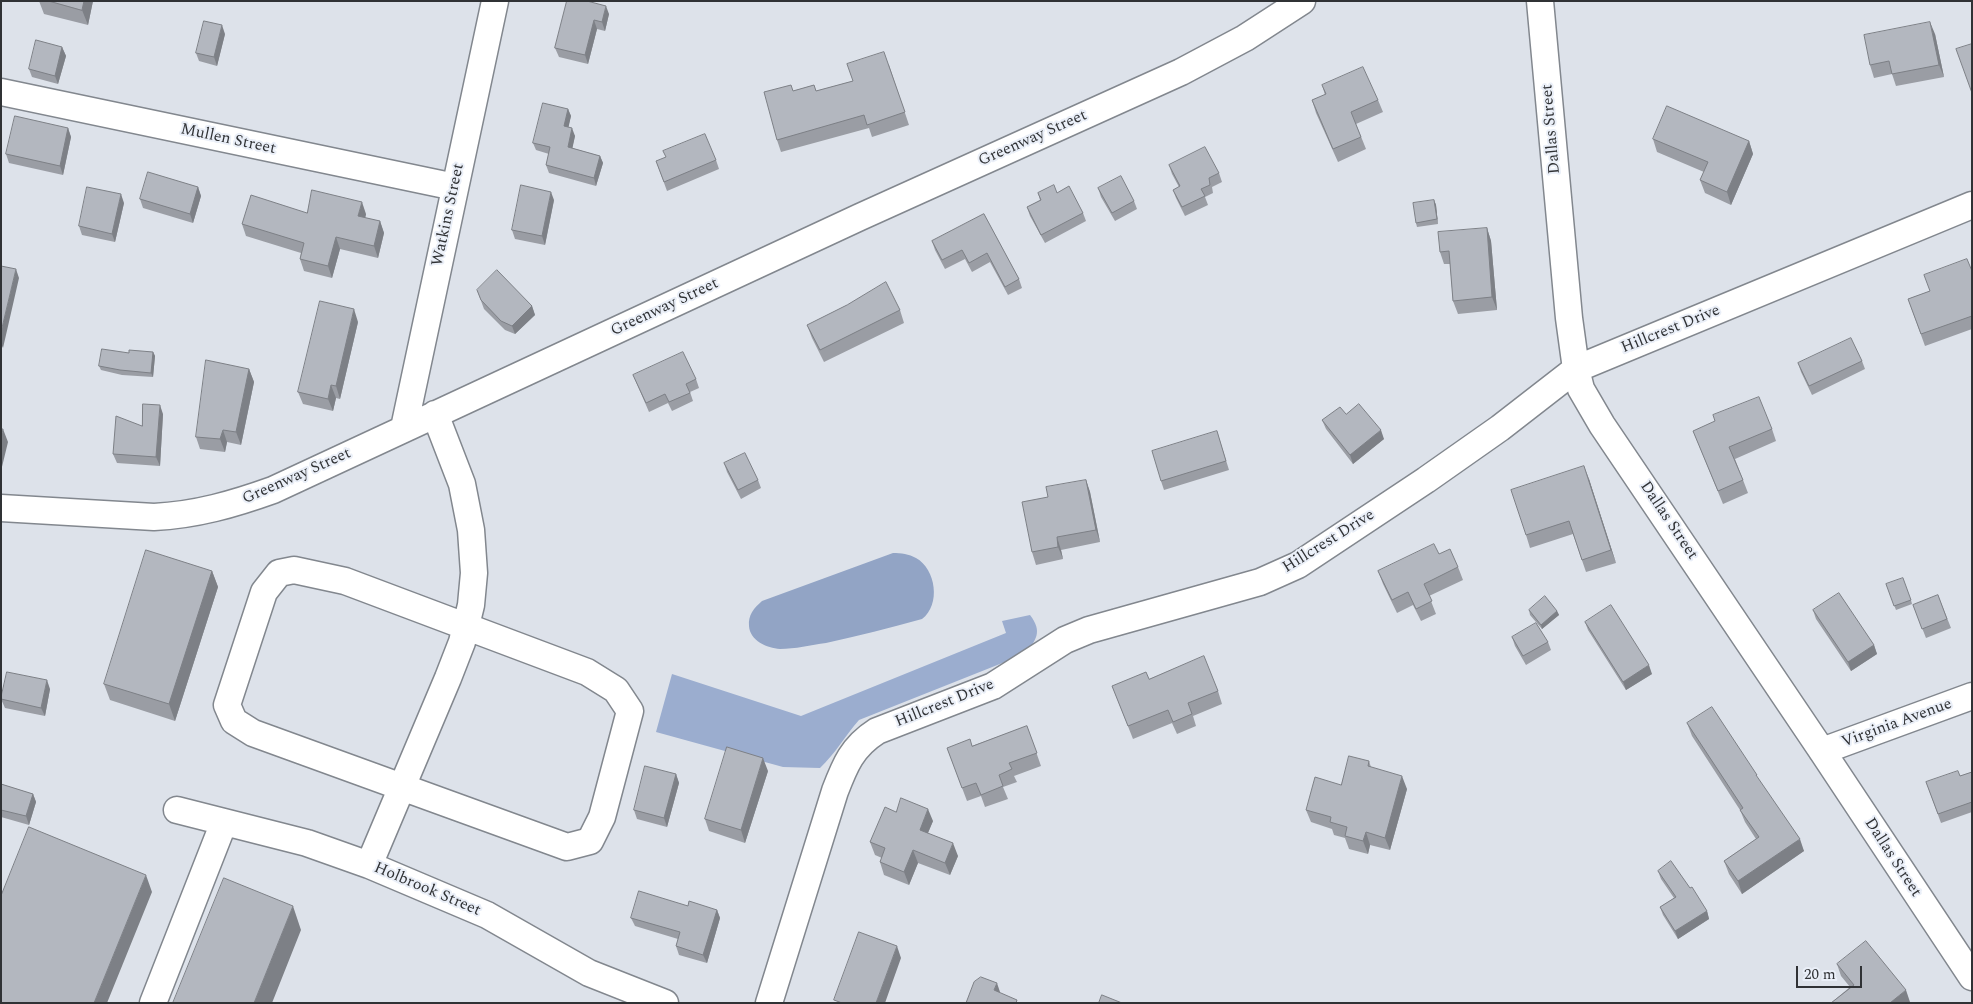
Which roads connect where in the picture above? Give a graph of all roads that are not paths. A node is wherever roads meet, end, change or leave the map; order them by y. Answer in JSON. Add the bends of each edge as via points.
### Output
{"nodes":[{"id":1,"x":495,"y":1,"type":"edge"},
{"id":2,"x":1302,"y":1,"type":"edge"},
{"id":3,"x":1540,"y":1,"type":"edge"},
{"id":4,"x":1,"y":92,"type":"edge"},
{"id":5,"x":455,"y":186,"type":"junction"},
{"id":6,"x":1972,"y":205,"type":"edge"},
{"id":7,"x":1576,"y":369,"type":"junction"},
{"id":8,"x":435,"y":414,"type":"junction"},
{"id":9,"x":404,"y":428,"type":"junction"},
{"id":10,"x":1,"y":508,"type":"edge"},
{"id":11,"x":466,"y":626,"type":"junction"},
{"id":12,"x":1972,"y":696,"type":"edge"},
{"id":13,"x":1822,"y":751,"type":"junction"},
{"id":14,"x":402,"y":786,"type":"junction"},
{"id":15,"x":177,"y":810,"type":"dead end"},
{"id":16,"x":224,"y":822,"type":"junction"},
{"id":17,"x":369,"y":865,"type":"junction"},
{"id":18,"x":1972,"y":978,"type":"edge"},
{"id":19,"x":153,"y":1003,"type":"edge"},
{"id":20,"x":665,"y":1003,"type":"edge"},
{"id":21,"x":769,"y":1003,"type":"edge"}],
"edges":[{"from":1,"to":5,"type":"street","name":"Watkins Street"},
{"from":2,"to":8,"type":"street","name":"Greenway Street","via":[[1245,38],[1181,72]]},
{"from":3,"to":7,"type":"street","name":"Dallas Street"},
{"from":4,"to":5,"type":"street","name":"Mullen Street"},
{"from":5,"to":9,"type":"street","name":"Watkins Street"},
{"from":6,"to":7,"type":"street","name":"Hillcrest Drive"},
{"from":7,"to":13,"type":"street","name":"Dallas Street","via":[[1581,389],[1602,425]]},
{"from":7,"to":21,"type":"street","name":"Hillcrest Drive","via":[[1500,428],[1298,565],[1260,582],[1089,630],[1065,640],[993,686],[866,737],[844,766]]},
{"from":8,"to":9,"type":"street","name":"Greenway Street"},
{"from":8,"to":11,"type":"street","via":[[462,484],[471,530],[474,573]]},
{"from":9,"to":10,"type":"street","name":"Greenway Street","via":[[274,490],[215,509],[176,516],[154,516]]},
{"from":11,"to":14,"type":"street","via":[[448,678]]},
{"from":11,"to":14,"type":"street","via":[[587,672],[616,690],[630,711],[602,817],[590,841],[567,847]]},
{"from":11,"to":14,"type":"street","via":[[345,581],[294,570],[279,573],[264,592],[227,706],[234,721],[252,733]]},
{"from":12,"to":13,"type":"street","name":"Virginia Avenue"},
{"from":13,"to":18,"type":"street","name":"Dallas Street"},
{"from":14,"to":17,"type":"street"},
{"from":15,"to":16,"type":"street","name":"Holbrook Street"},
{"from":16,"to":17,"type":"street","name":"Holbrook Street","via":[[307,843]]},
{"from":16,"to":19,"type":"street"},
{"from":17,"to":20,"type":"street","name":"Holbrook Street","via":[[487,915],[590,973]]}]}
